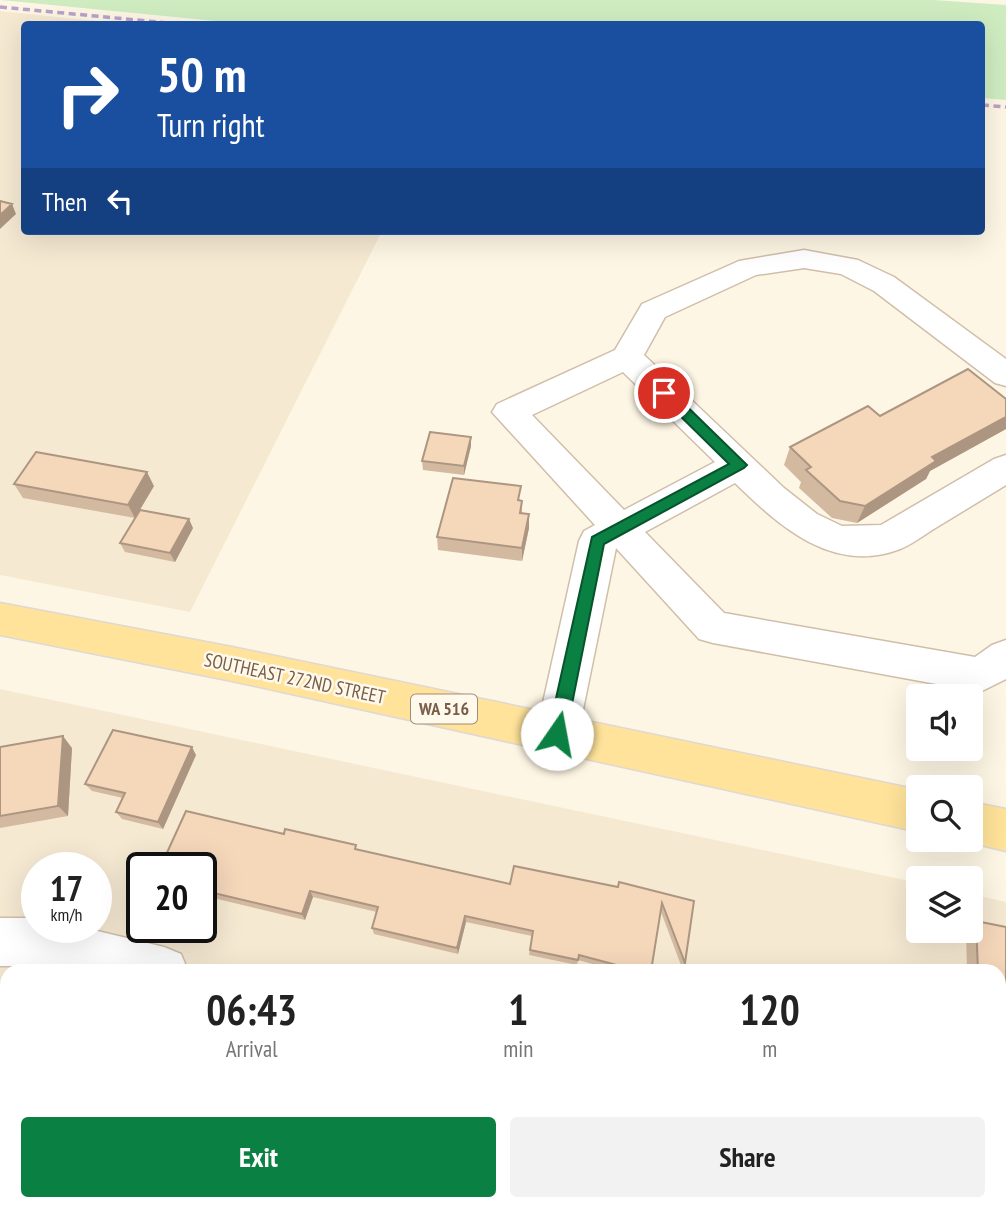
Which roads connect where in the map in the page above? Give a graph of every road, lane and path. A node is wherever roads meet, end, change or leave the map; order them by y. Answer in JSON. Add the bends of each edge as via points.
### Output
{"nodes":[{"id":1,"x":627,"y":357,"type":"junction"},
{"id":2,"x":1006,"y":375,"type":"edge"},
{"id":3,"x":739,"y":465,"type":"junction"},
{"id":4,"x":1006,"y":468,"type":"edge"},
{"id":5,"x":618,"y":530,"type":"junction"},
{"id":6,"x":0,"y":619,"type":"edge"},
{"id":7,"x":1006,"y":657,"type":"edge"},
{"id":8,"x":557,"y":734,"type":"junction"},
{"id":9,"x":906,"y":808,"type":"edge"},
{"id":10,"x":983,"y":825,"type":"edge"},
{"id":11,"x":1006,"y":830,"type":"edge"},
{"id":12,"x":0,"y":942,"type":"edge"},
{"id":13,"x":136,"y":964,"type":"edge"}],
"edges":[{"from":1,"to":2,"type":"street","via":[[653,311],[749,267],[804,259],[848,266],[884,284]]},
{"from":1,"to":3,"type":"street"},
{"from":1,"to":5,"type":"street","via":[[509,412]]},
{"from":3,"to":4,"type":"street","via":[[799,523],[849,542],[889,538]]},
{"from":3,"to":5,"type":"street"},
{"from":5,"to":7,"type":"street","via":[[713,627],[979,675]]},
{"from":5,"to":8,"type":"street","via":[[597,541]]},
{"from":6,"to":8,"type":"main road","name":"SOUTHEAST 272ND STREET","number":"WA 516"},
{"from":8,"to":9,"type":"main road","name":"SOUTHEAST 272ND STREET","number":"WA 516"},
{"from":10,"to":11,"type":"main road"},
{"from":12,"to":13,"type":"street","via":[[47,942]]}]}
